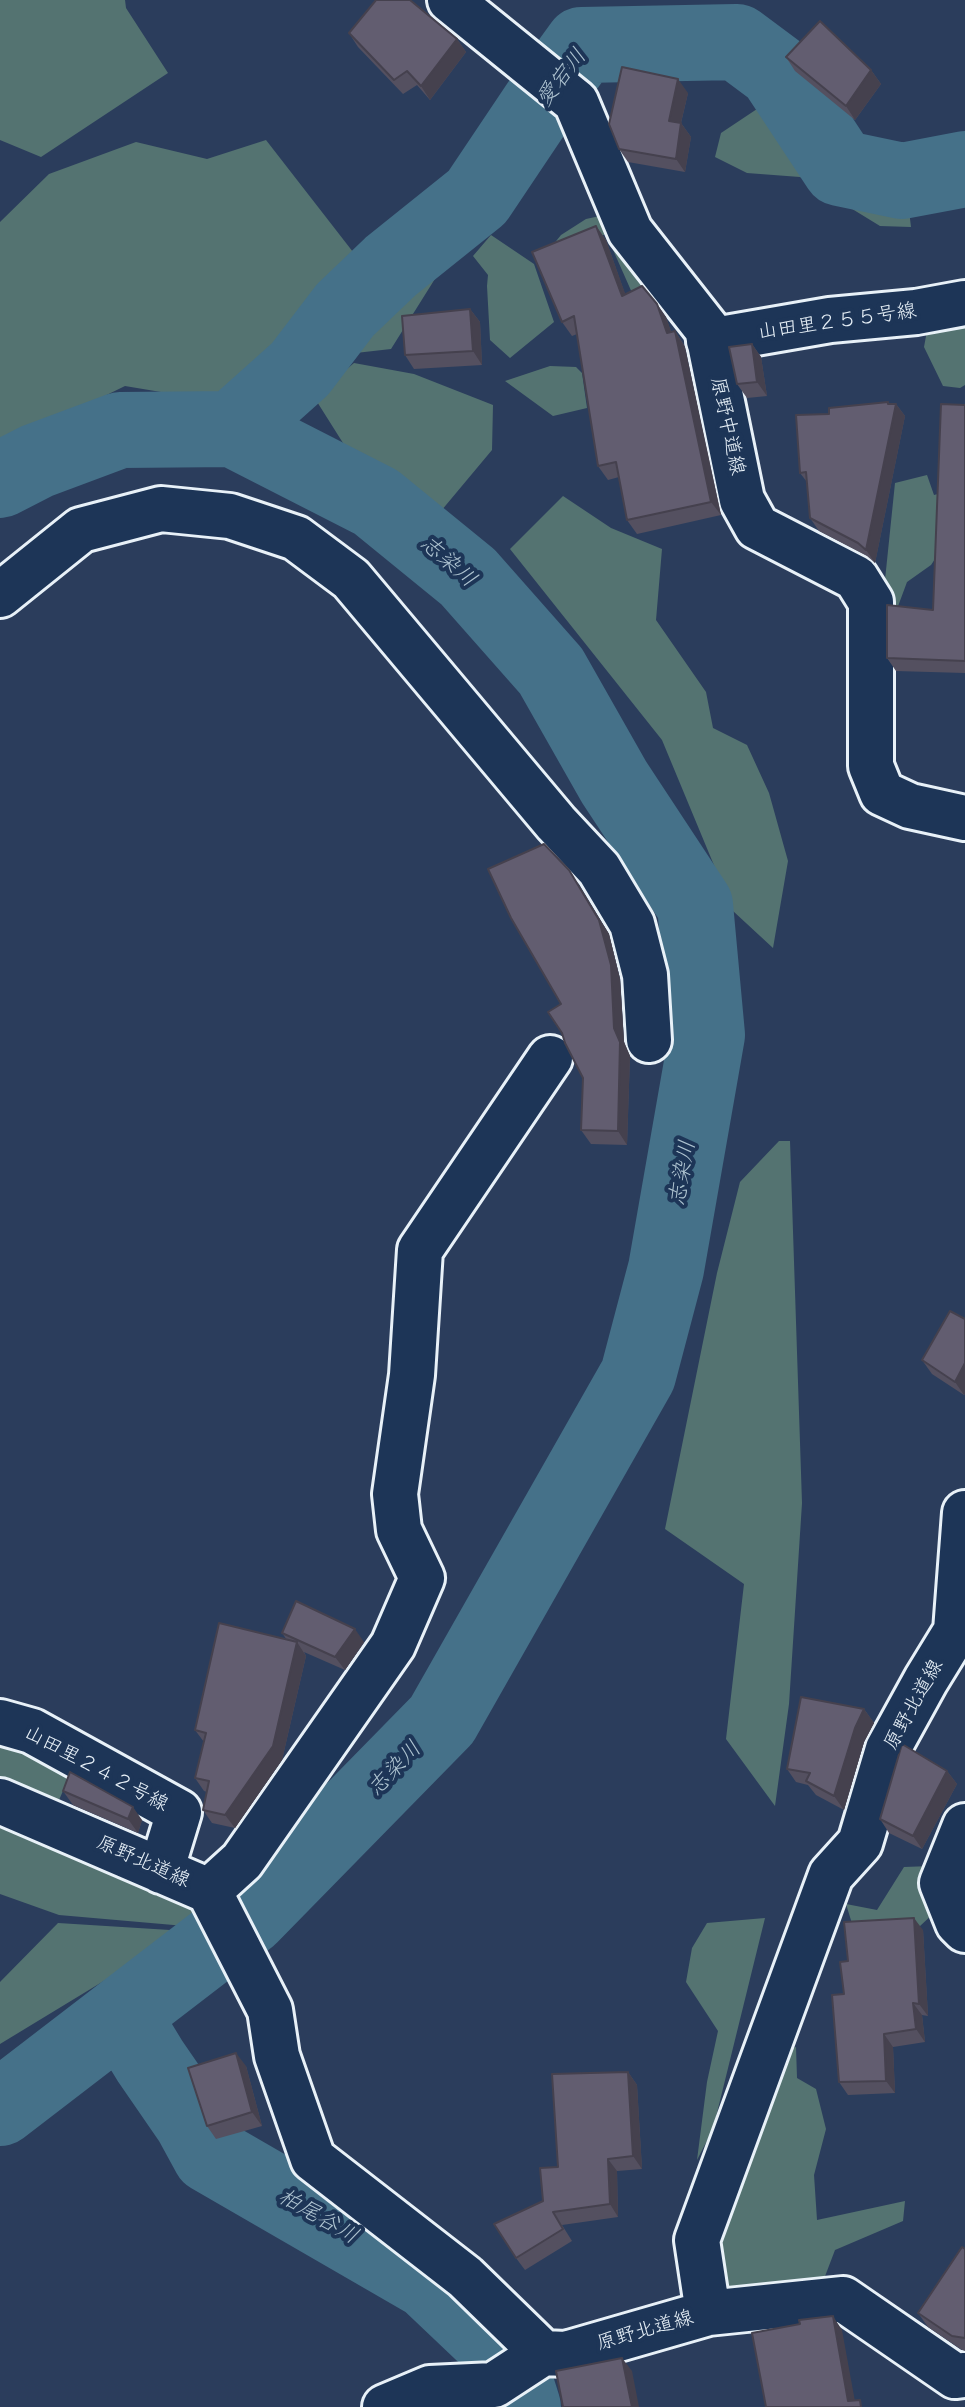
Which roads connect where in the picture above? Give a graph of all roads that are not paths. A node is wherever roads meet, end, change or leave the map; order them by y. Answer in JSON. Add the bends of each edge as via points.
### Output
{"nodes":[{"id":1,"x":450,"y":0,"type":"edge"},
{"id":2,"x":965,"y":303,"type":"edge"},
{"id":3,"x":709,"y":341,"type":"junction"},
{"id":4,"x":0,"y":595,"type":"edge"},
{"id":5,"x":965,"y":818,"type":"edge"},
{"id":6,"x":649,"y":1040,"type":"dead end"},
{"id":7,"x":550,"y":1058,"type":"dead end"},
{"id":8,"x":965,"y":1513,"type":"edge"},
{"id":9,"x":955,"y":1656,"type":"edge"},
{"id":10,"x":0,"y":1722,"type":"edge"},
{"id":11,"x":0,"y":1801,"type":"edge"},
{"id":12,"x":965,"y":1826,"type":"edge"},
{"id":13,"x":161,"y":1871,"type":"junction"},
{"id":14,"x":209,"y":1891,"type":"junction"},
{"id":15,"x":965,"y":1930,"type":"edge"},
{"id":16,"x":708,"y":2313,"type":"junction"},
{"id":17,"x":542,"y":2354,"type":"junction"},
{"id":18,"x":965,"y":2375,"type":"edge"},
{"id":19,"x":385,"y":2407,"type":"edge"}],
"edges":[{"from":1,"to":3,"type":"street","name":"原野中道線","via":[[576,102],[630,231],[707,329]]},
{"from":2,"to":3,"type":"street","name":"山田里２５５号線"},
{"from":3,"to":5,"type":"street","name":"原野中道線","via":[[742,500],[757,527],[856,578],[871,602],[871,766],[882,793],[910,806]]},
{"from":4,"to":6,"type":"street","via":[[81,530],[161,509],[230,516],[296,538],[351,579],[599,869],[632,924],[645,975]]},
{"from":7,"to":14,"type":"street","via":[[420,1250],[412,1375],[395,1494],[399,1530],[422,1578],[393,1645],[242,1861]]},
{"from":8,"to":9,"type":"street","name":"原野北道線"},
{"from":9,"to":16,"type":"street","name":"原野北道線","via":[[888,1749],[860,1843],[831,1875],[697,2240]]},
{"from":10,"to":13,"type":"street","name":"山田里２４２号線","via":[[32,1731],[179,1812]]},
{"from":11,"to":13,"type":"street","name":"原野北道線"},
{"from":12,"to":15,"type":"street","via":[[942,1883]]},
{"from":13,"to":14,"type":"street","name":"原野北道線"},
{"from":14,"to":17,"type":"street","name":"原野北道線","via":[[270,2010],[277,2056],[313,2159],[465,2277]]},
{"from":16,"to":17,"type":"street","name":"原野北道線","via":[[566,2354]]},
{"from":16,"to":18,"type":"street","via":[[843,2299],[955,2376]]},
{"from":17,"to":19,"type":"street","via":[[494,2385],[430,2388]]}]}
